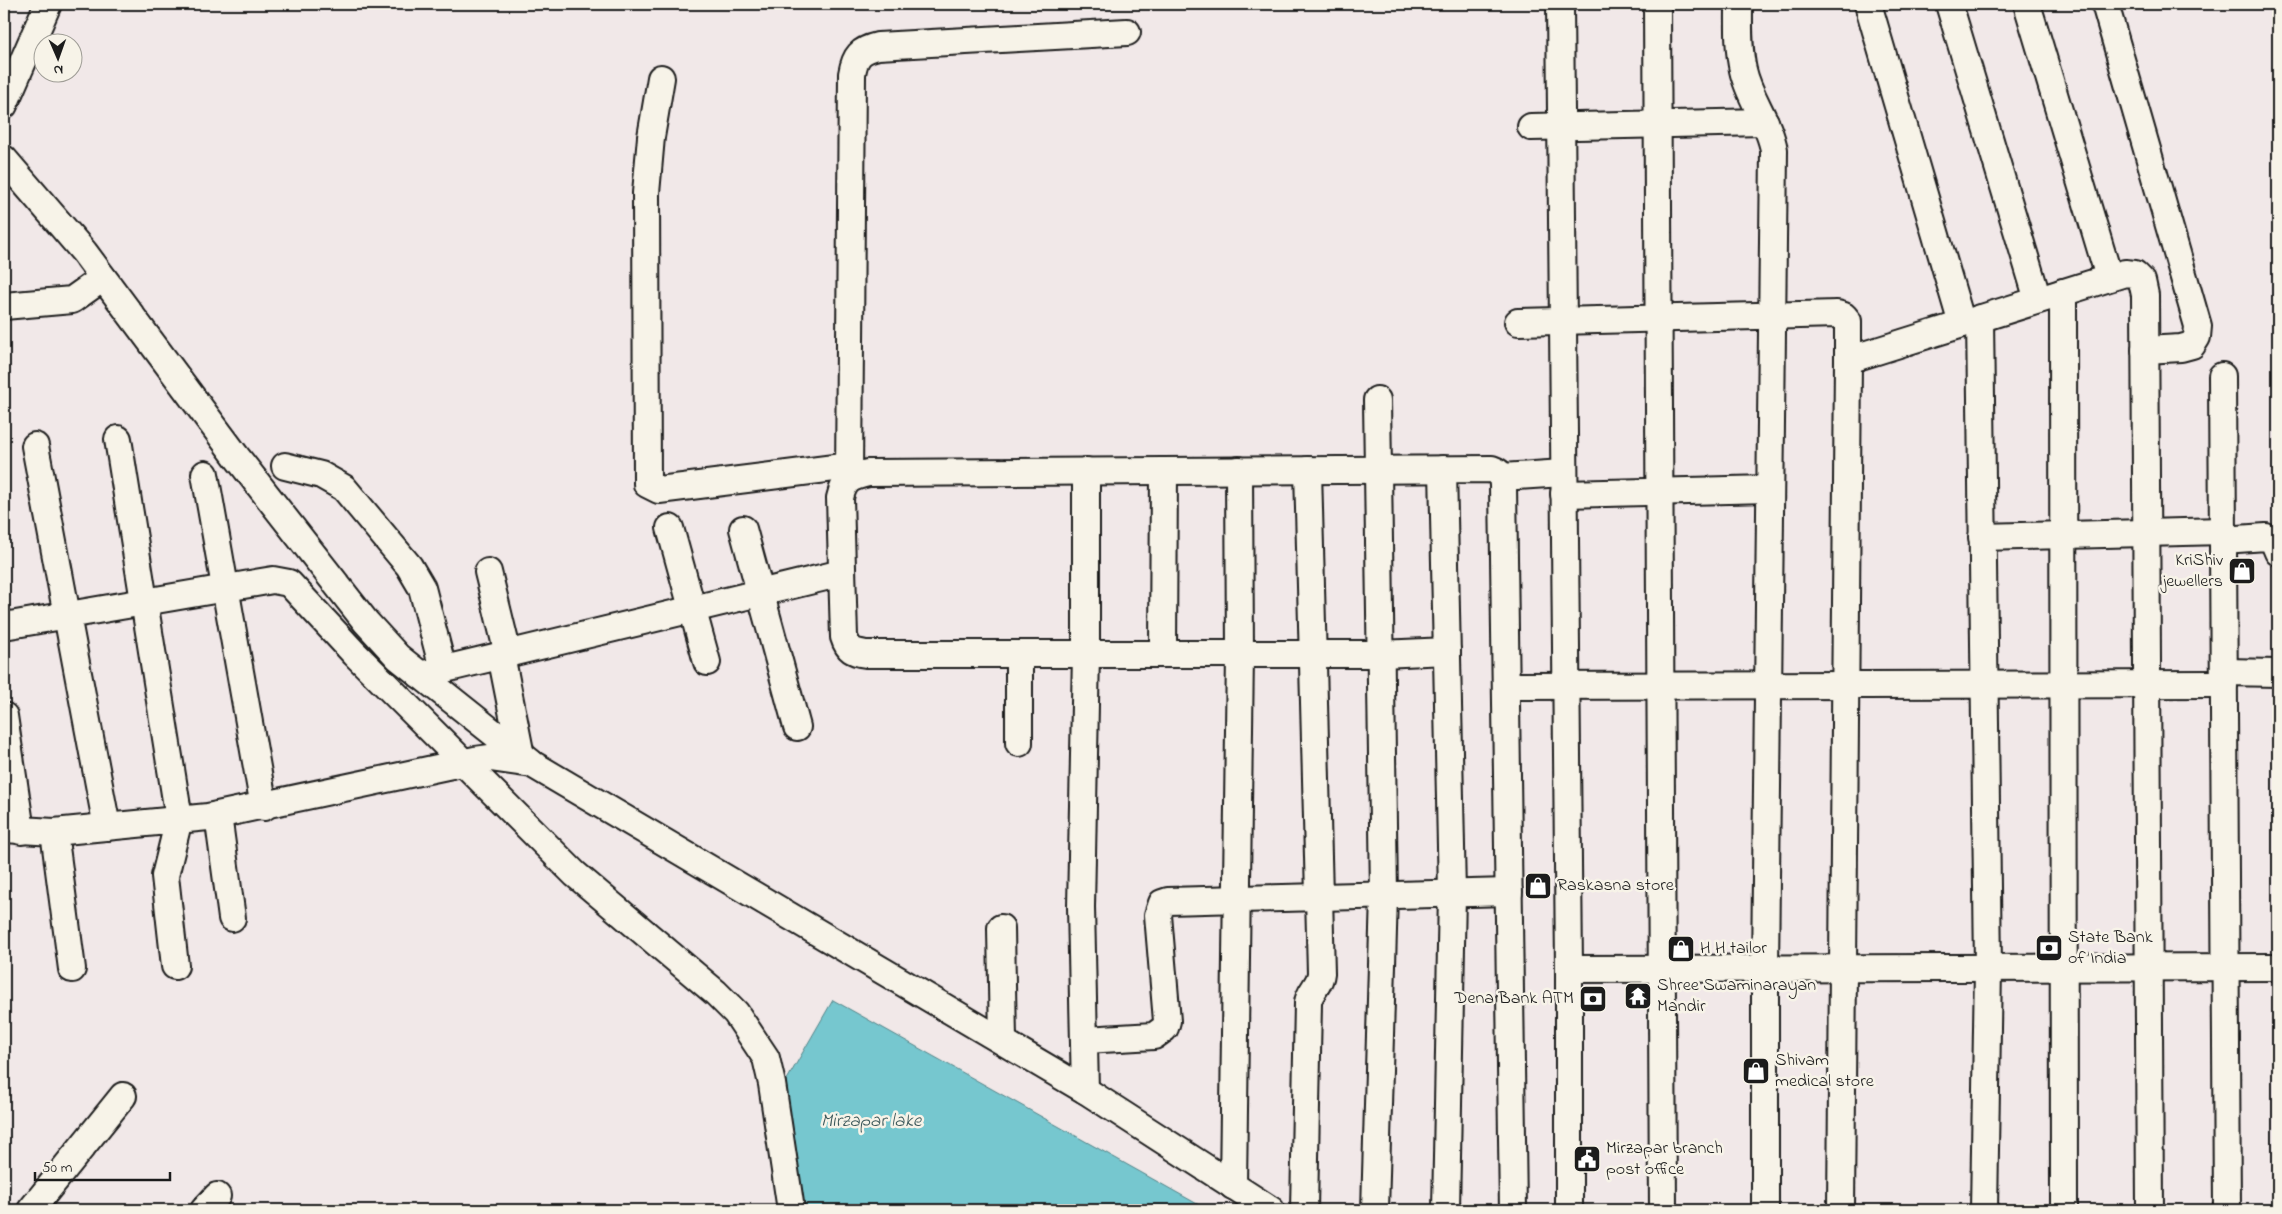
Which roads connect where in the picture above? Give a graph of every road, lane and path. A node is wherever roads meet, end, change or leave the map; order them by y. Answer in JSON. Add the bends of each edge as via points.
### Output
{"nodes":[{"id":1,"x":48,"y":4,"type":"edge"},
{"id":2,"x":1560,"y":4,"type":"edge"},
{"id":3,"x":1657,"y":4,"type":"edge"},
{"id":4,"x":1739,"y":4,"type":"edge"},
{"id":5,"x":1868,"y":4,"type":"edge"},
{"id":6,"x":1949,"y":4,"type":"edge"},
{"id":7,"x":2027,"y":4,"type":"edge"},
{"id":8,"x":2105,"y":4,"type":"edge"},
{"id":9,"x":1127,"y":32,"type":"dead end"},
{"id":10,"x":661,"y":78,"type":"dead end"},
{"id":11,"x":6,"y":94,"type":"edge"},
{"id":12,"x":1765,"y":122,"type":"junction"},
{"id":13,"x":1658,"y":124,"type":"junction"},
{"id":14,"x":1561,"y":126,"type":"junction"},
{"id":15,"x":1531,"y":127,"type":"dead end"},
{"id":16,"x":4,"y":159,"type":"edge"},
{"id":17,"x":2109,"y":277,"type":"junction"},
{"id":18,"x":103,"y":278,"type":"junction"},
{"id":19,"x":2063,"y":292,"type":"junction"},
{"id":20,"x":2038,"y":300,"type":"junction"},
{"id":21,"x":4,"y":306,"type":"edge"},
{"id":22,"x":1772,"y":317,"type":"junction"},
{"id":23,"x":1659,"y":320,"type":"junction"},
{"id":24,"x":1971,"y":321,"type":"junction"},
{"id":25,"x":1518,"y":322,"type":"dead end"},
{"id":26,"x":1562,"y":322,"type":"junction"},
{"id":27,"x":2145,"y":350,"type":"junction"},
{"id":28,"x":1848,"y":360,"type":"junction"},
{"id":29,"x":2222,"y":376,"type":"dead end"},
{"id":30,"x":1377,"y":400,"type":"dead end"},
{"id":31,"x":118,"y":439,"type":"dead end"},
{"id":32,"x":35,"y":446,"type":"dead end"},
{"id":33,"x":285,"y":466,"type":"dead end"},
{"id":34,"x":1443,"y":469,"type":"junction"},
{"id":35,"x":1239,"y":470,"type":"junction"},
{"id":36,"x":1308,"y":470,"type":"junction"},
{"id":37,"x":1378,"y":470,"type":"junction"},
{"id":38,"x":849,"y":471,"type":"junction"},
{"id":39,"x":1086,"y":471,"type":"junction"},
{"id":40,"x":1164,"y":471,"type":"junction"},
{"id":41,"x":205,"y":474,"type":"dead end"},
{"id":42,"x":1502,"y":477,"type":"junction"},
{"id":43,"x":1564,"y":484,"type":"junction"},
{"id":44,"x":1770,"y":489,"type":"junction"},
{"id":45,"x":1660,"y":492,"type":"junction"},
{"id":46,"x":670,"y":528,"type":"dead end"},
{"id":47,"x":743,"y":530,"type":"dead end"},
{"id":48,"x":2146,"y":533,"type":"junction"},
{"id":49,"x":2062,"y":535,"type":"junction"},
{"id":50,"x":2223,"y":536,"type":"junction"},
{"id":51,"x":1982,"y":538,"type":"junction"},
{"id":52,"x":2278,"y":552,"type":"edge"},
{"id":53,"x":488,"y":572,"type":"dead end"},
{"id":54,"x":842,"y":573,"type":"junction"},
{"id":55,"x":226,"y":590,"type":"junction"},
{"id":56,"x":760,"y":592,"type":"junction"},
{"id":57,"x":144,"y":603,"type":"junction"},
{"id":58,"x":692,"y":609,"type":"junction"},
{"id":59,"x":68,"y":615,"type":"junction"},
{"id":60,"x":4,"y":626,"type":"edge"},
{"id":61,"x":1447,"y":651,"type":"junction"},
{"id":62,"x":505,"y":654,"type":"junction"},
{"id":63,"x":1019,"y":654,"type":"junction"},
{"id":64,"x":1086,"y":654,"type":"junction"},
{"id":65,"x":1163,"y":654,"type":"junction"},
{"id":66,"x":1240,"y":654,"type":"junction"},
{"id":67,"x":1312,"y":654,"type":"junction"},
{"id":68,"x":1381,"y":654,"type":"junction"},
{"id":69,"x":707,"y":662,"type":"dead end"},
{"id":70,"x":432,"y":672,"type":"junction"},
{"id":71,"x":2278,"y":673,"type":"edge"},
{"id":72,"x":2224,"y":678,"type":"junction"},
{"id":73,"x":1984,"y":684,"type":"junction"},
{"id":74,"x":2062,"y":684,"type":"junction"},
{"id":75,"x":2147,"y":684,"type":"junction"},
{"id":76,"x":1768,"y":685,"type":"junction"},
{"id":77,"x":1846,"y":685,"type":"junction"},
{"id":78,"x":1506,"y":686,"type":"junction"},
{"id":79,"x":1566,"y":686,"type":"junction"},
{"id":80,"x":1660,"y":686,"type":"junction"},
{"id":81,"x":4,"y":716,"type":"edge"},
{"id":82,"x":797,"y":727,"type":"dead end"},
{"id":83,"x":1019,"y":744,"type":"dead end"},
{"id":84,"x":527,"y":760,"type":"junction"},
{"id":85,"x":462,"y":762,"type":"junction"},
{"id":86,"x":264,"y":806,"type":"junction"},
{"id":87,"x":218,"y":815,"type":"junction"},
{"id":88,"x":179,"y":819,"type":"junction"},
{"id":89,"x":108,"y":827,"type":"junction"},
{"id":90,"x":12,"y":830,"type":"edge"},
{"id":91,"x":54,"y":832,"type":"junction"},
{"id":92,"x":1509,"y":892,"type":"junction"},
{"id":93,"x":1452,"y":893,"type":"junction"},
{"id":94,"x":1384,"y":895,"type":"junction"},
{"id":95,"x":1319,"y":897,"type":"junction"},
{"id":96,"x":1237,"y":899,"type":"junction"},
{"id":97,"x":232,"y":918,"type":"dead end"},
{"id":98,"x":1001,"y":928,"type":"dead end"},
{"id":99,"x":175,"y":966,"type":"dead end"},
{"id":100,"x":2148,"y":967,"type":"junction"},
{"id":101,"x":2226,"y":967,"type":"junction"},
{"id":102,"x":2278,"y":967,"type":"edge"},
{"id":103,"x":1765,"y":968,"type":"junction"},
{"id":104,"x":1843,"y":968,"type":"junction"},
{"id":105,"x":1988,"y":968,"type":"junction"},
{"id":106,"x":2063,"y":968,"type":"junction"},
{"id":107,"x":72,"y":969,"type":"dead end"},
{"id":108,"x":1569,"y":969,"type":"junction"},
{"id":109,"x":1662,"y":969,"type":"junction"},
{"id":110,"x":1085,"y":1040,"type":"junction"},
{"id":111,"x":1003,"y":1041,"type":"junction"},
{"id":112,"x":1085,"y":1090,"type":"junction"},
{"id":113,"x":124,"y":1096,"type":"dead end"},
{"id":114,"x":1233,"y":1186,"type":"junction"},
{"id":115,"x":31,"y":1210,"type":"edge"},
{"id":116,"x":791,"y":1210,"type":"edge"},
{"id":117,"x":1271,"y":1210,"type":"edge"},
{"id":118,"x":1304,"y":1210,"type":"edge"},
{"id":119,"x":1375,"y":1210,"type":"edge"},
{"id":120,"x":1446,"y":1210,"type":"edge"},
{"id":121,"x":1513,"y":1210,"type":"edge"},
{"id":122,"x":1569,"y":1210,"type":"edge"},
{"id":123,"x":1663,"y":1210,"type":"edge"},
{"id":124,"x":1765,"y":1210,"type":"edge"},
{"id":125,"x":1841,"y":1210,"type":"edge"},
{"id":126,"x":1984,"y":1210,"type":"edge"},
{"id":127,"x":2064,"y":1210,"type":"edge"},
{"id":128,"x":2150,"y":1210,"type":"edge"},
{"id":129,"x":2227,"y":1210,"type":"edge"}],
"edges":[{"from":1,"to":11,"type":"street"},
{"from":2,"to":14,"type":"street"},
{"from":3,"to":13,"type":"street"},
{"from":4,"to":12,"type":"street","via":[[1743,70]]},
{"from":5,"to":24,"type":"street"},
{"from":6,"to":20,"type":"street"},
{"from":7,"to":17,"type":"street"},
{"from":8,"to":27,"type":"street","via":[[2198,326],[2192,345]]},
{"from":9,"to":38,"type":"street","via":[[878,46],[863,49],[855,58],[852,74]]},
{"from":10,"to":38,"type":"street","via":[[646,192],[647,484],[659,490]]},
{"from":12,"to":13,"type":"street"},
{"from":12,"to":22,"type":"street","via":[[1774,150]]},
{"from":13,"to":14,"type":"street"},
{"from":13,"to":23,"type":"street"},
{"from":14,"to":15,"type":"street"},
{"from":14,"to":26,"type":"street"},
{"from":16,"to":18,"type":"street"},
{"from":17,"to":19,"type":"street"},
{"from":17,"to":27,"type":"street","via":[[2135,274],[2142,281]]},
{"from":18,"to":21,"type":"street","via":[[72,300]]},
{"from":18,"to":70,"type":"street","via":[[339,591],[398,657]]},
{"from":19,"to":20,"type":"street"},
{"from":19,"to":49,"type":"street"},
{"from":20,"to":24,"type":"street"},
{"from":22,"to":23,"type":"street"},
{"from":22,"to":28,"type":"street","via":[[1844,316],[1850,328]]},
{"from":22,"to":44,"type":"street"},
{"from":23,"to":26,"type":"street"},
{"from":23,"to":45,"type":"street"},
{"from":24,"to":28,"type":"street"},
{"from":24,"to":51,"type":"street"},
{"from":25,"to":26,"type":"street"},
{"from":26,"to":43,"type":"street"},
{"from":27,"to":48,"type":"street"},
{"from":28,"to":77,"type":"street"},
{"from":29,"to":50,"type":"street"},
{"from":30,"to":37,"type":"street"},
{"from":31,"to":57,"type":"street"},
{"from":32,"to":59,"type":"street"},
{"from":33,"to":70,"type":"street","via":[[327,477],[344,488],[409,566],[422,588]]},
{"from":34,"to":37,"type":"street"},
{"from":34,"to":42,"type":"street","via":[[1492,469]]},
{"from":34,"to":61,"type":"street"},
{"from":35,"to":36,"type":"street"},
{"from":35,"to":40,"type":"street"},
{"from":35,"to":66,"type":"street"},
{"from":36,"to":37,"type":"street"},
{"from":36,"to":67,"type":"street"},
{"from":37,"to":68,"type":"street"},
{"from":38,"to":39,"type":"street"},
{"from":38,"to":54,"type":"street","via":[[840,498]]},
{"from":39,"to":40,"type":"street"},
{"from":39,"to":64,"type":"street"},
{"from":40,"to":65,"type":"street"},
{"from":41,"to":55,"type":"street"},
{"from":42,"to":43,"type":"street"},
{"from":42,"to":78,"type":"street"},
{"from":43,"to":45,"type":"street"},
{"from":43,"to":79,"type":"street"},
{"from":44,"to":45,"type":"street"},
{"from":44,"to":76,"type":"street"},
{"from":45,"to":80,"type":"street"},
{"from":46,"to":58,"type":"street"},
{"from":47,"to":56,"type":"street"},
{"from":48,"to":49,"type":"street"},
{"from":48,"to":50,"type":"street"},
{"from":48,"to":75,"type":"street"},
{"from":49,"to":51,"type":"street"},
{"from":49,"to":74,"type":"street"},
{"from":50,"to":52,"type":"street","via":[[2266,537],[2273,540]]},
{"from":50,"to":72,"type":"street"},
{"from":51,"to":73,"type":"street"},
{"from":53,"to":62,"type":"street"},
{"from":54,"to":56,"type":"street"},
{"from":54,"to":63,"type":"street","via":[[844,637],[854,652]]},
{"from":55,"to":57,"type":"street"},
{"from":55,"to":85,"type":"street","via":[[273,580],[289,583]]},
{"from":55,"to":86,"type":"street"},
{"from":56,"to":58,"type":"street"},
{"from":56,"to":82,"type":"street"},
{"from":57,"to":59,"type":"street"},
{"from":57,"to":88,"type":"street"},
{"from":58,"to":62,"type":"street"},
{"from":58,"to":69,"type":"street"},
{"from":59,"to":60,"type":"street"},
{"from":59,"to":89,"type":"street"},
{"from":61,"to":68,"type":"street"},
{"from":61,"to":93,"type":"street"},
{"from":62,"to":70,"type":"street"},
{"from":62,"to":84,"type":"street"},
{"from":63,"to":64,"type":"street"},
{"from":63,"to":83,"type":"street"},
{"from":64,"to":65,"type":"street"},
{"from":64,"to":110,"type":"street","via":[[1081,907]]},
{"from":65,"to":66,"type":"street"},
{"from":66,"to":67,"type":"street"},
{"from":66,"to":96,"type":"street"},
{"from":67,"to":68,"type":"street"},
{"from":67,"to":95,"type":"street"},
{"from":68,"to":94,"type":"street"},
{"from":70,"to":84,"type":"street"},
{"from":71,"to":72,"type":"street"},
{"from":72,"to":75,"type":"street"},
{"from":72,"to":101,"type":"street"},
{"from":73,"to":74,"type":"street"},
{"from":73,"to":77,"type":"street"},
{"from":73,"to":105,"type":"street"},
{"from":74,"to":75,"type":"street"},
{"from":74,"to":106,"type":"street"},
{"from":75,"to":100,"type":"street"},
{"from":76,"to":77,"type":"street"},
{"from":76,"to":80,"type":"street"},
{"from":76,"to":103,"type":"street"},
{"from":77,"to":104,"type":"street"},
{"from":78,"to":79,"type":"street"},
{"from":78,"to":92,"type":"street"},
{"from":79,"to":80,"type":"street"},
{"from":79,"to":108,"type":"street"},
{"from":80,"to":109,"type":"street"},
{"from":81,"to":90,"type":"street"},
{"from":84,"to":85,"type":"street","via":[[490,758]]},
{"from":84,"to":111,"type":"street"},
{"from":85,"to":86,"type":"street"},
{"from":85,"to":116,"type":"street","via":[[575,874],[736,1013],[766,1058]]},
{"from":86,"to":87,"type":"street"},
{"from":87,"to":88,"type":"street"},
{"from":87,"to":97,"type":"street"},
{"from":88,"to":89,"type":"street"},
{"from":88,"to":99,"type":"street","via":[[165,876]]},
{"from":89,"to":91,"type":"street"},
{"from":90,"to":91,"type":"street"},
{"from":91,"to":107,"type":"street"},
{"from":92,"to":93,"type":"street"},
{"from":92,"to":121,"type":"street"},
{"from":93,"to":94,"type":"street"},
{"from":93,"to":120,"type":"street"},
{"from":94,"to":95,"type":"street"},
{"from":94,"to":119,"type":"street"},
{"from":95,"to":96,"type":"street"},
{"from":95,"to":118,"type":"street","via":[[1320,980],[1308,996]]},
{"from":96,"to":110,"type":"street","via":[[1162,902],[1158,915],[1166,1028],[1154,1036]]},
{"from":96,"to":114,"type":"street"},
{"from":98,"to":111,"type":"street"},
{"from":100,"to":101,"type":"street"},
{"from":100,"to":106,"type":"street"},
{"from":100,"to":128,"type":"street"},
{"from":101,"to":102,"type":"street"},
{"from":101,"to":129,"type":"street"},
{"from":103,"to":104,"type":"street"},
{"from":103,"to":109,"type":"street"},
{"from":103,"to":124,"type":"street"},
{"from":104,"to":105,"type":"street"},
{"from":104,"to":125,"type":"street"},
{"from":105,"to":106,"type":"street"},
{"from":105,"to":126,"type":"street"},
{"from":106,"to":127,"type":"street"},
{"from":108,"to":109,"type":"street"},
{"from":108,"to":122,"type":"street"},
{"from":109,"to":123,"type":"street"},
{"from":110,"to":112,"type":"street"},
{"from":111,"to":112,"type":"street"},
{"from":112,"to":114,"type":"street"},
{"from":113,"to":115,"type":"street"},
{"from":114,"to":117,"type":"street"}]}
